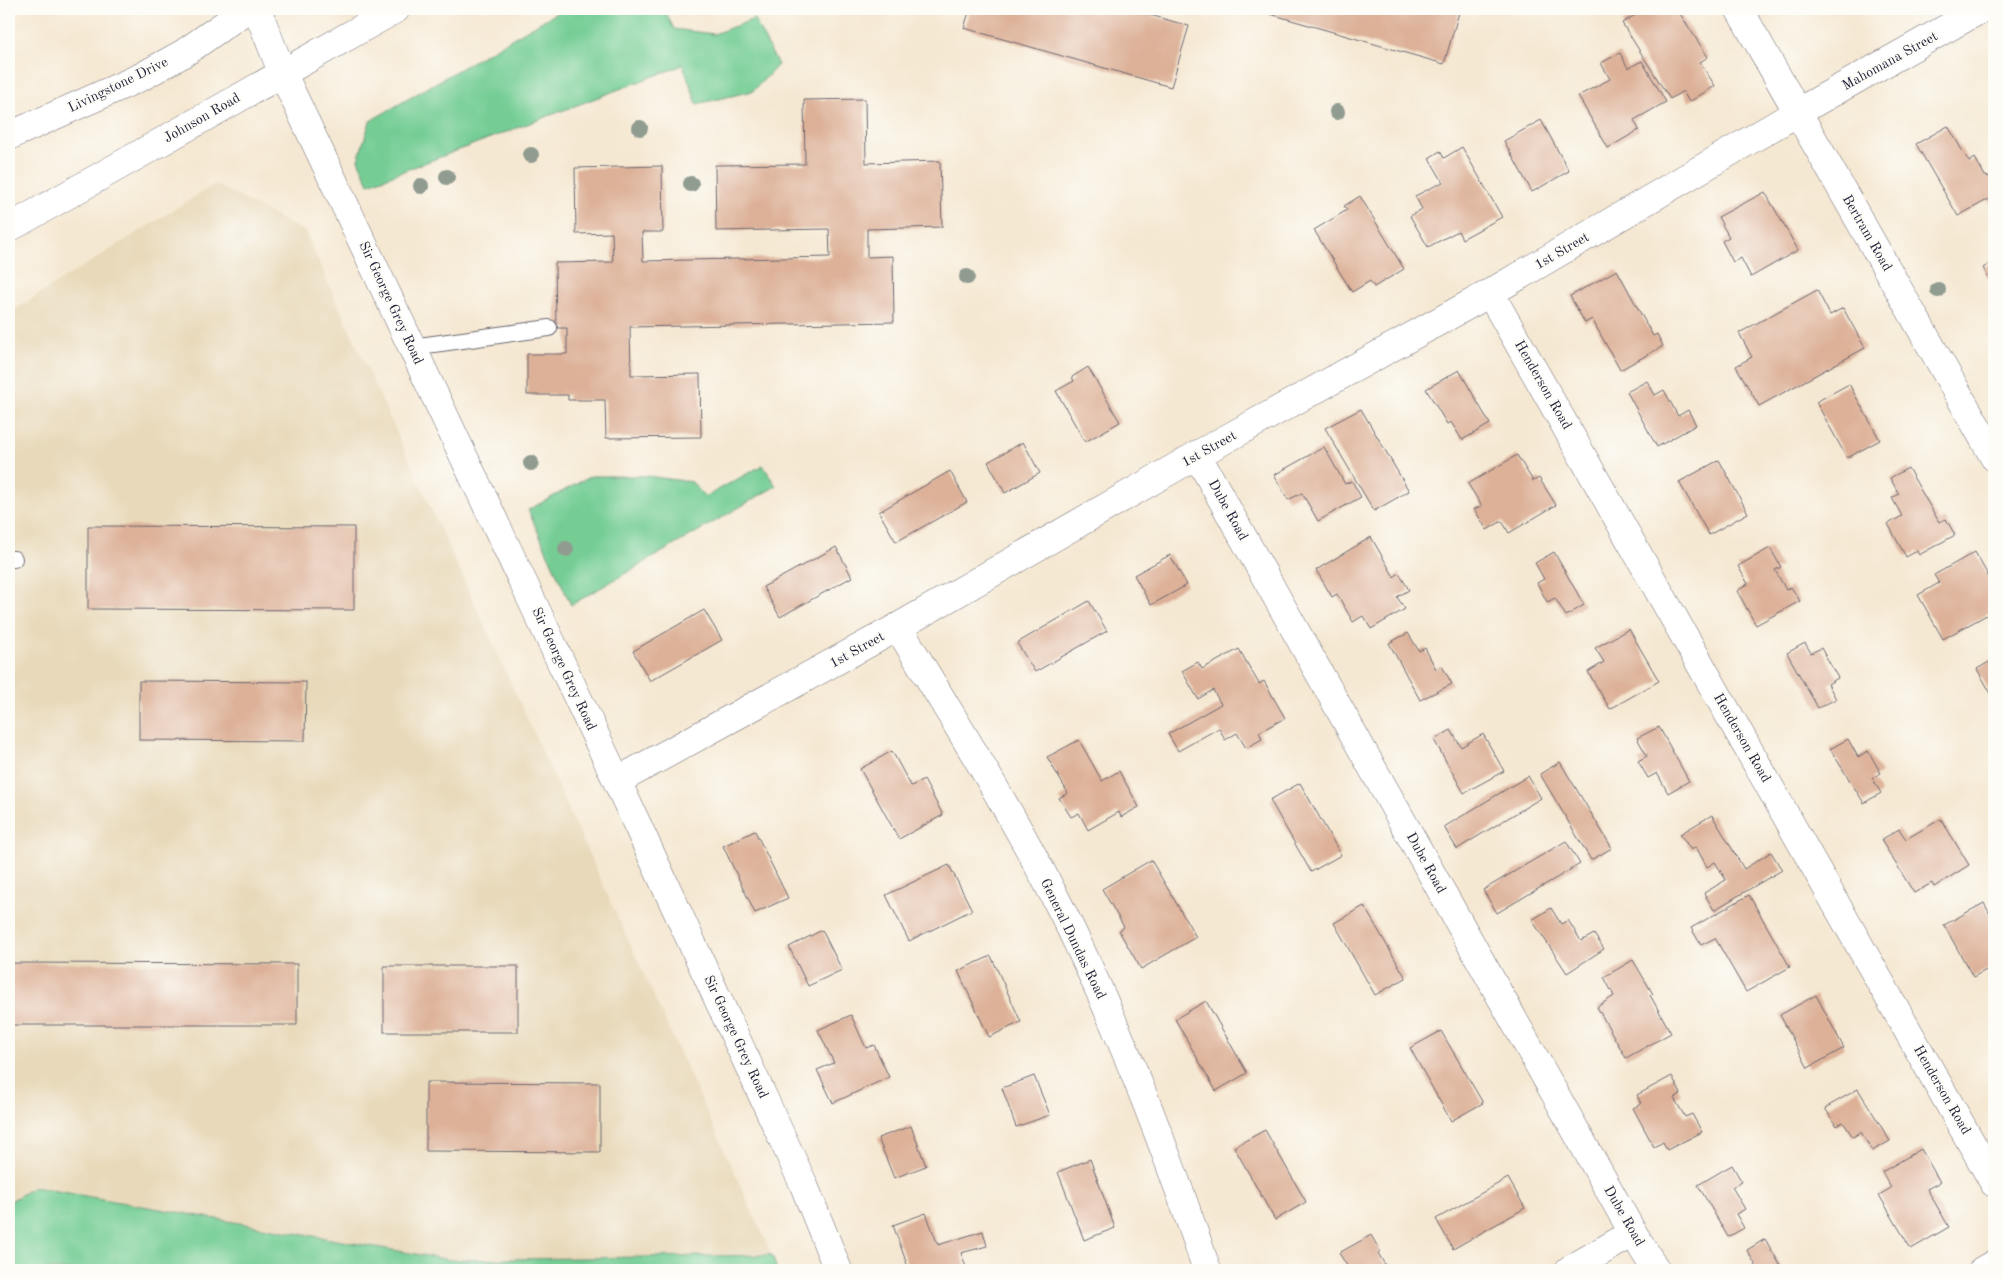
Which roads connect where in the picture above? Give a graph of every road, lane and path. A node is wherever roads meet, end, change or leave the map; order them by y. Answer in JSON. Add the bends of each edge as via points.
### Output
{"nodes":[{"id":1,"x":246,"y":9,"type":"edge"},
{"id":2,"x":258,"y":9,"type":"edge"},
{"id":3,"x":396,"y":9,"type":"edge"},
{"id":4,"x":1739,"y":9,"type":"edge"},
{"id":5,"x":1981,"y":9,"type":"edge"},
{"id":6,"x":282,"y":72,"type":"junction"},
{"id":7,"x":1798,"y":112,"type":"junction"},
{"id":8,"x":9,"y":136,"type":"edge"},
{"id":9,"x":9,"y":228,"type":"edge"},
{"id":10,"x":1490,"y":293,"type":"junction"},
{"id":11,"x":549,"y":328,"type":"dead end"},
{"id":12,"x":412,"y":347,"type":"junction"},
{"id":13,"x":1197,"y":455,"type":"junction"},
{"id":14,"x":1994,"y":457,"type":"edge"},
{"id":15,"x":898,"y":627,"type":"junction"},
{"id":16,"x":617,"y":781,"type":"junction"},
{"id":17,"x":1994,"y":1183,"type":"edge"},
{"id":18,"x":1633,"y":1233,"type":"junction"},
{"id":19,"x":1994,"y":1264,"type":"edge"},
{"id":20,"x":838,"y":1270,"type":"edge"},
{"id":21,"x":1207,"y":1270,"type":"edge"},
{"id":22,"x":1569,"y":1270,"type":"edge"},
{"id":23,"x":1656,"y":1270,"type":"edge"},
{"id":24,"x":1983,"y":1270,"type":"edge"}],
"edges":[{"from":1,"to":8,"type":"street","name":"Livingstone Drive","via":[[141,77]]},
{"from":2,"to":6,"type":"street","name":"Sir George Grey Road"},
{"from":3,"to":6,"type":"street","name":"Johnson Road"},
{"from":4,"to":7,"type":"street","name":"Bertram Road"},
{"from":5,"to":7,"type":"street","name":"Mahomana Street"},
{"from":6,"to":9,"type":"street","name":"Johnson Road"},
{"from":6,"to":12,"type":"street","name":"Sir George Grey Road"},
{"from":7,"to":10,"type":"street","name":"1st Street"},
{"from":7,"to":14,"type":"street","name":"Bertram Road"},
{"from":10,"to":13,"type":"street","name":"1st Street"},
{"from":10,"to":17,"type":"street","name":"Henderson Road"},
{"from":11,"to":12,"type":"lane"},
{"from":12,"to":16,"type":"street","name":"Sir George Grey Road"},
{"from":13,"to":15,"type":"street","name":"1st Street"},
{"from":13,"to":18,"type":"street","name":"Dube Road"},
{"from":15,"to":16,"type":"street","name":"1st Street"},
{"from":15,"to":21,"type":"street","name":"General Dundas Road","via":[[1006,806],[1066,920],[1112,1020]]},
{"from":16,"to":20,"type":"street","name":"Sir George Grey Road","via":[[803,1183]]},
{"from":18,"to":22,"type":"street"},
{"from":18,"to":23,"type":"street","name":"Dube Road"},
{"from":19,"to":24,"type":"street"}]}
